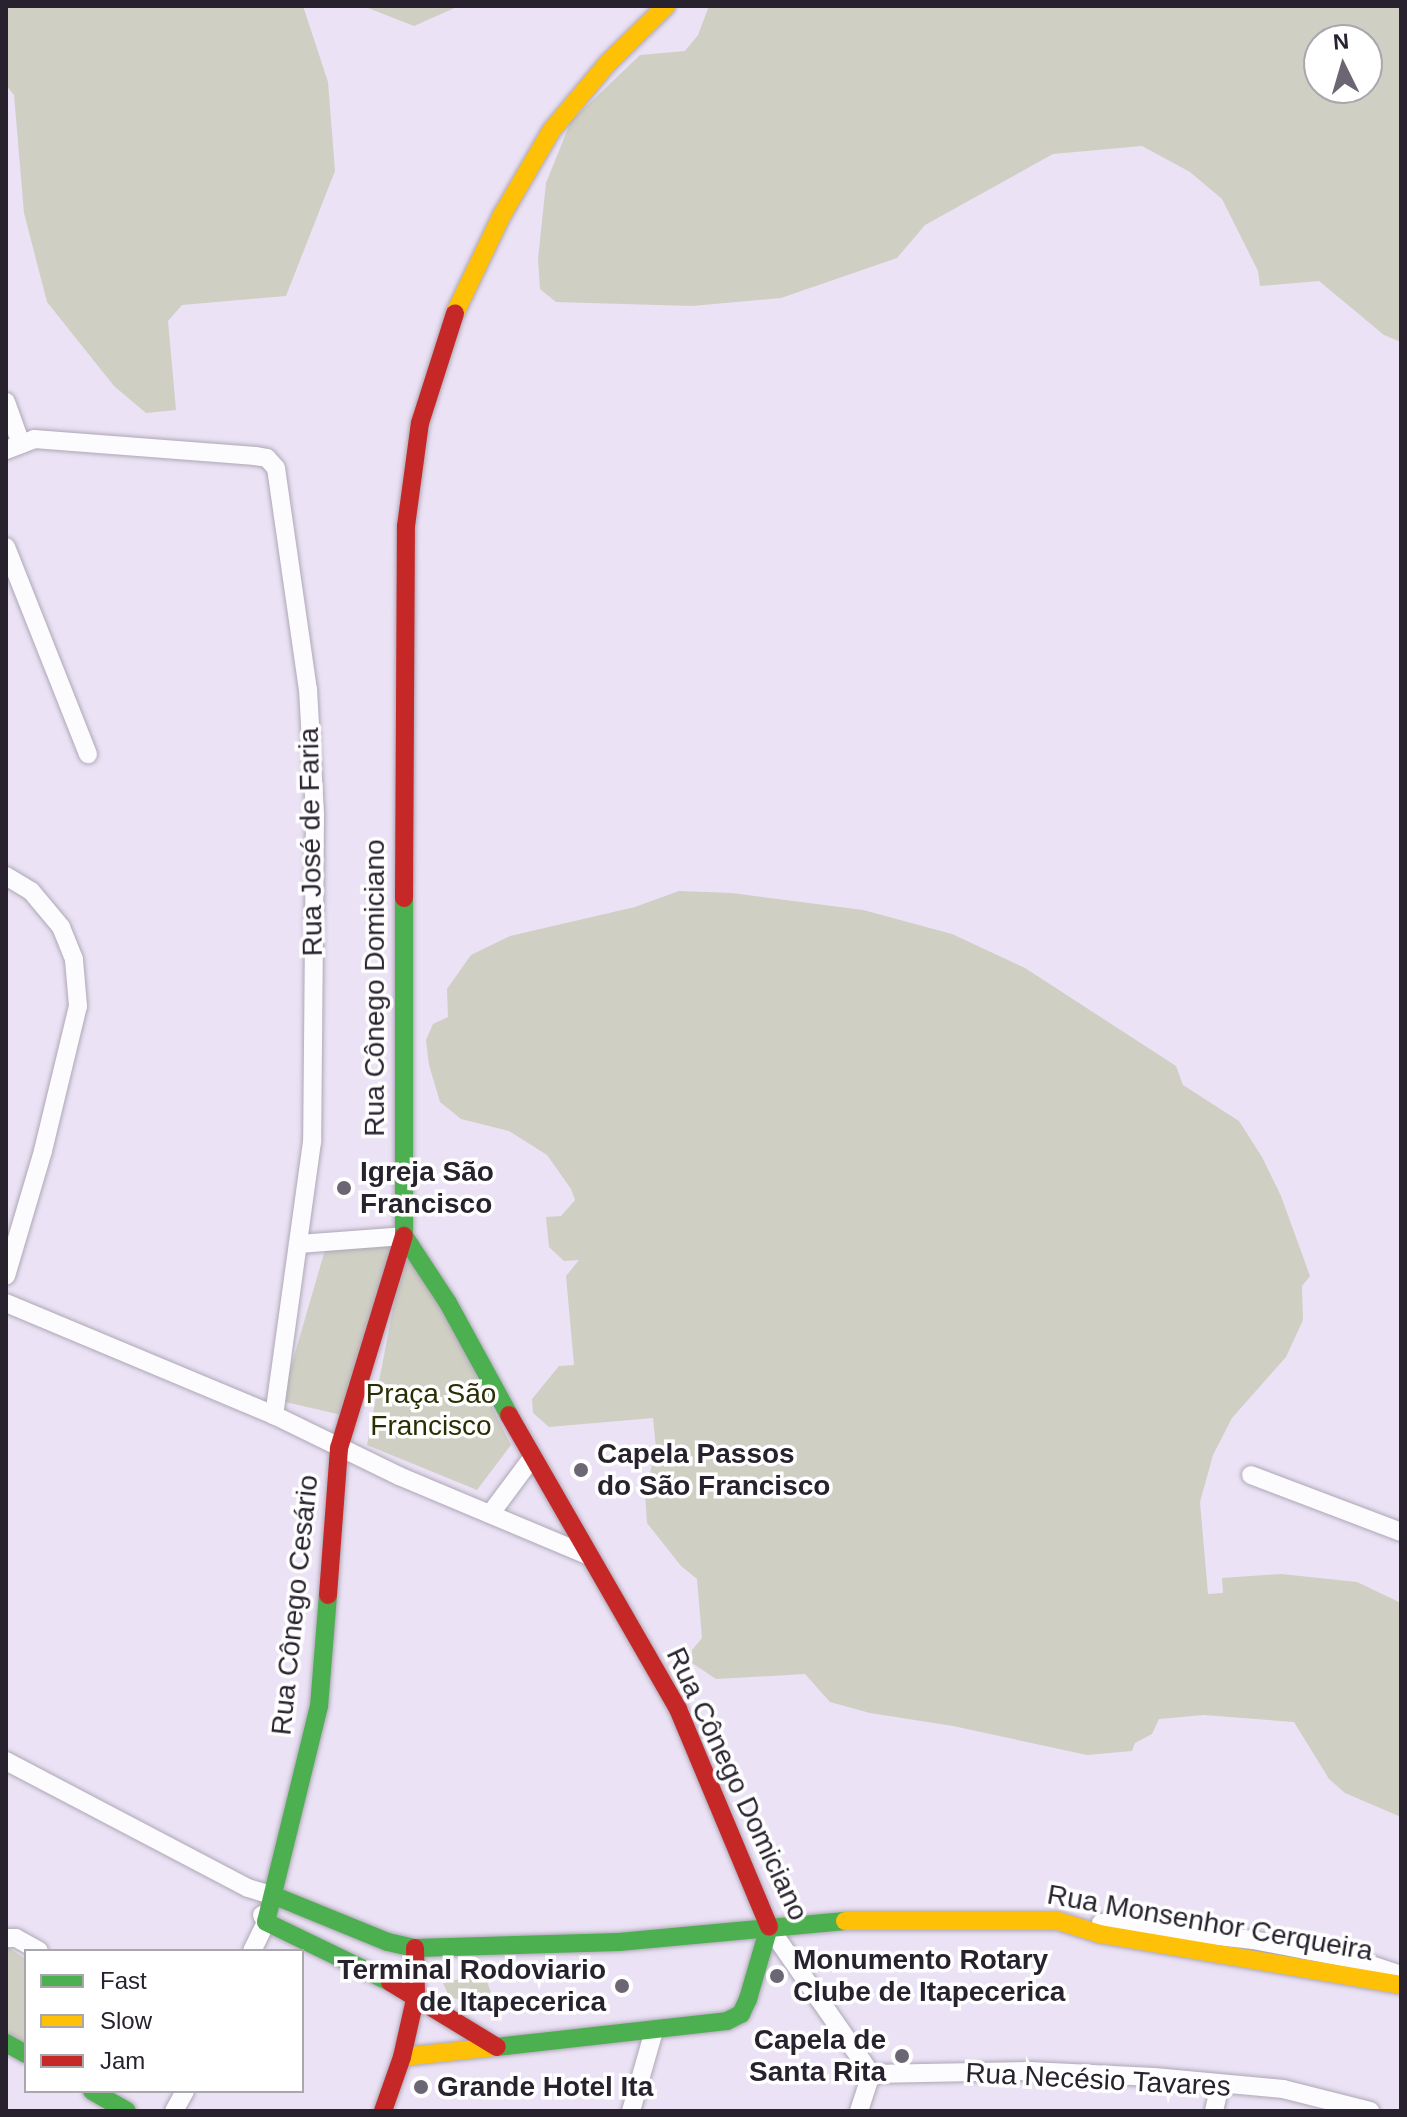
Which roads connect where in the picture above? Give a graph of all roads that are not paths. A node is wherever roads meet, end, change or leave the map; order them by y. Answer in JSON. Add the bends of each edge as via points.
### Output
{"nodes":[{"id":1,"x":666,"y":6,"type":"edge"},
{"id":2,"x":6,"y":402,"type":"edge"},
{"id":3,"x":13,"y":447,"type":"edge"},
{"id":4,"x":6,"y":547,"type":"edge"},
{"id":5,"x":88,"y":754,"type":"dead end"},
{"id":6,"x":6,"y":876,"type":"edge"},
{"id":7,"x":404,"y":1236,"type":"junction"},
{"id":8,"x":298,"y":1244,"type":"junction"},
{"id":9,"x":6,"y":1276,"type":"edge"},
{"id":10,"x":6,"y":1303,"type":"edge"},
{"id":11,"x":274,"y":1415,"type":"junction"},
{"id":12,"x":339,"y":1448,"type":"junction"},
{"id":13,"x":532,"y":1458,"type":"junction"},
{"id":14,"x":1251,"y":1475,"type":"dead end"},
{"id":15,"x":491,"y":1513,"type":"junction"},
{"id":16,"x":1401,"y":1532,"type":"edge"},
{"id":17,"x":593,"y":1557,"type":"junction"},
{"id":18,"x":6,"y":1761,"type":"edge"},
{"id":19,"x":248,"y":1888,"type":"junction"},
{"id":20,"x":275,"y":1896,"type":"junction"},
{"id":21,"x":1058,"y":1921,"type":"junction"},
{"id":22,"x":266,"y":1922,"type":"junction"},
{"id":23,"x":769,"y":1927,"type":"junction"},
{"id":24,"x":6,"y":1938,"type":"edge"},
{"id":25,"x":415,"y":1948,"type":"junction"},
{"id":26,"x":35,"y":1949,"type":"edge"},
{"id":27,"x":253,"y":1949,"type":"edge"},
{"id":28,"x":1401,"y":1975,"type":"edge"},
{"id":29,"x":1401,"y":1985,"type":"edge"},
{"id":30,"x":416,"y":1995,"type":"junction"},
{"id":31,"x":654,"y":2031,"type":"junction"},
{"id":32,"x":6,"y":2043,"type":"edge"},
{"id":33,"x":496,"y":2047,"type":"junction"},
{"id":34,"x":24,"y":2053,"type":"edge"},
{"id":35,"x":402,"y":2057,"type":"junction"},
{"id":36,"x":871,"y":2074,"type":"junction"},
{"id":37,"x":1220,"y":2085,"type":"junction"},
{"id":38,"x":96,"y":2093,"type":"edge"},
{"id":39,"x":184,"y":2093,"type":"edge"},
{"id":40,"x":127,"y":2111,"type":"edge"},
{"id":41,"x":174,"y":2111,"type":"edge"},
{"id":42,"x":383,"y":2111,"type":"edge"},
{"id":43,"x":631,"y":2111,"type":"edge"},
{"id":44,"x":859,"y":2111,"type":"edge"},
{"id":45,"x":1214,"y":2111,"type":"edge"},
{"id":46,"x":1370,"y":2111,"type":"edge"}],
"edges":[{"from":1,"to":7,"type":"main road","name":"Rua Cônego Domiciano","via":[[607,64],[551,131],[458,305],[420,423],[406,526]]},
{"from":2,"to":3,"type":"street"},
{"from":3,"to":8,"type":"street","name":"Rua José de Faria","via":[[34,439],[255,456],[267,458],[276,468],[308,689],[315,815],[312,1142]]},
{"from":4,"to":5,"type":"street"},
{"from":6,"to":9,"type":"street","via":[[31,891],[61,927],[74,960],[78,1006]]},
{"from":7,"to":8,"type":"street"},
{"from":7,"to":12,"type":"main road","name":"Rua Cônego Cesário"},
{"from":7,"to":13,"type":"main road","name":"Rua Cônego Domiciano","via":[[448,1303]]},
{"from":8,"to":11,"type":"street"},
{"from":10,"to":11,"type":"street"},
{"from":11,"to":12,"type":"street"},
{"from":12,"to":15,"type":"street"},
{"from":12,"to":20,"type":"main road","name":"Rua Cônego Cesário","via":[[319,1706]]},
{"from":13,"to":15,"type":"street"},
{"from":13,"to":17,"type":"main road","name":"Rua Cônego Domiciano"},
{"from":14,"to":16,"type":"street"},
{"from":15,"to":17,"type":"street"},
{"from":17,"to":23,"type":"main road","name":"Rua Cônego Domiciano","via":[[678,1709]]},
{"from":18,"to":19,"type":"street"},
{"from":19,"to":20,"type":"street"},
{"from":19,"to":22,"type":"street"},
{"from":20,"to":22,"type":"main road","name":"Rua Cônego Cesário"},
{"from":20,"to":25,"type":"main road","name":"Rua Monsenhor Cerqueira"},
{"from":21,"to":23,"type":"main road","name":"Rua Monsenhor Cerqueira","via":[[863,1919]]},
{"from":21,"to":28,"type":"street","via":[[1253,1940],[1353,1959]]},
{"from":21,"to":29,"type":"main road","name":"Rua Monsenhor Cerqueira","via":[[1100,1934]]},
{"from":22,"to":27,"type":"street","name":"Rua Cônego Cesário"},
{"from":22,"to":30,"type":"main road"},
{"from":23,"to":25,"type":"main road","name":"Rua Monsenhor Cerqueira","via":[[619,1942]]},
{"from":23,"to":31,"type":"main road","via":[[741,2014],[727,2021]]},
{"from":23,"to":36,"type":"street","name":"Rua Cônego Domiciano"},
{"from":24,"to":26,"type":"street"},
{"from":25,"to":30,"type":"main road"},
{"from":30,"to":33,"type":"main road"},
{"from":30,"to":35,"type":"main road"},
{"from":31,"to":33,"type":"main road"},
{"from":31,"to":43,"type":"street"},
{"from":32,"to":34,"type":"main road"},
{"from":33,"to":35,"type":"main road"},
{"from":35,"to":42,"type":"main road"},
{"from":36,"to":37,"type":"street","name":"Rua Necésio Tavares","via":[[1030,2071]]},
{"from":36,"to":44,"type":"street"},
{"from":37,"to":45,"type":"street"},
{"from":37,"to":46,"type":"street","name":"Rua Necésio Tavares","via":[[1283,2089]]},
{"from":38,"to":40,"type":"main road"},
{"from":39,"to":41,"type":"street"}]}
